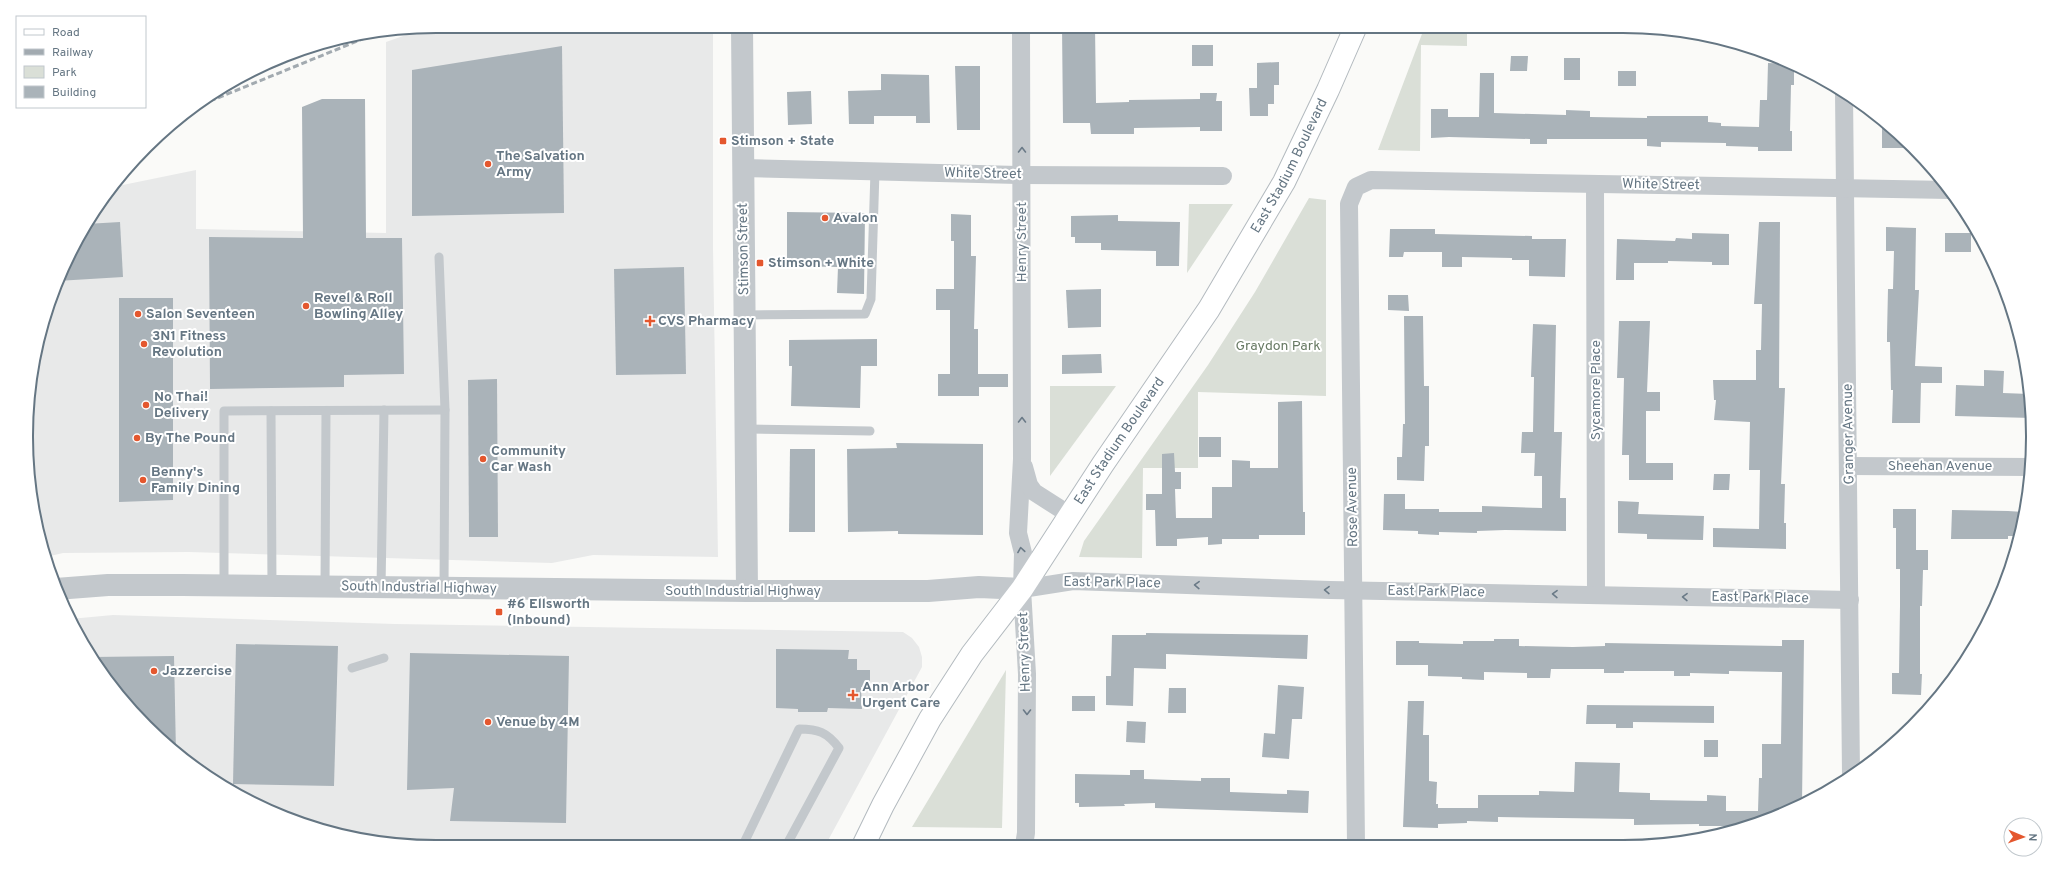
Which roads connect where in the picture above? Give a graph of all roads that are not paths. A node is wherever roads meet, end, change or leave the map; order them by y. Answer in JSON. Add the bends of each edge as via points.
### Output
{"nodes":[{"id":1,"x":742,"y":33,"type":"edge"},
{"id":2,"x":1021,"y":33,"type":"edge"},
{"id":3,"x":1353,"y":33,"type":"edge"},
{"id":4,"x":1844,"y":99,"type":"edge"},
{"id":5,"x":743,"y":168,"type":"junction"},
{"id":6,"x":876,"y":171,"type":"junction"},
{"id":7,"x":1022,"y":175,"type":"junction"},
{"id":8,"x":1223,"y":176,"type":"dead end"},
{"id":9,"x":1372,"y":180,"type":"joint"},
{"id":10,"x":1595,"y":184,"type":"junction"},
{"id":11,"x":1846,"y":188,"type":"junction"},
{"id":12,"x":1942,"y":190,"type":"edge"},
{"id":13,"x":439,"y":257,"type":"dead end"},
{"id":14,"x":744,"y":315,"type":"junction"},
{"id":15,"x":384,"y":410,"type":"junction"},
{"id":16,"x":445,"y":410,"type":"junction"},
{"id":17,"x":271,"y":411,"type":"junction"},
{"id":18,"x":326,"y":411,"type":"junction"},
{"id":19,"x":746,"y":429,"type":"junction"},
{"id":20,"x":870,"y":431,"type":"dead end"},
{"id":21,"x":1022,"y":459,"type":"junction"},
{"id":22,"x":1849,"y":466,"type":"junction"},
{"id":23,"x":2025,"y":467,"type":"edge"},
{"id":24,"x":1070,"y":515,"type":"junction"},
{"id":25,"x":224,"y":586,"type":"junction"},
{"id":26,"x":272,"y":586,"type":"junction"},
{"id":27,"x":326,"y":587,"type":"junction"},
{"id":28,"x":63,"y":588,"type":"edge"},
{"id":29,"x":381,"y":588,"type":"junction"},
{"id":30,"x":444,"y":588,"type":"junction"},
{"id":31,"x":1022,"y":589,"type":"junction"},
{"id":32,"x":1354,"y":590,"type":"junction"},
{"id":33,"x":747,"y":591,"type":"junction"},
{"id":34,"x":1596,"y":595,"type":"junction"},
{"id":35,"x":1850,"y":600,"type":"junction"},
{"id":36,"x":384,"y":658,"type":"dead end"},
{"id":37,"x":352,"y":668,"type":"dead end"},
{"id":38,"x":1851,"y":769,"type":"edge"},
{"id":39,"x":745,"y":840,"type":"edge"},
{"id":40,"x":789,"y":840,"type":"edge"},
{"id":41,"x":867,"y":840,"type":"edge"},
{"id":42,"x":1025,"y":840,"type":"edge"},
{"id":43,"x":1356,"y":840,"type":"edge"}],
"edges":[{"from":1,"to":5,"type":"street","name":"Stimson Street"},
{"from":7,"to":2,"type":"street","name":"Henry Street","one_way":true},
{"from":3,"to":24,"type":"main road","name":"East Stadium Boulevard","via":[[1284,182],[1209,310]]},
{"from":4,"to":11,"type":"street","name":"Granger Avenue"},
{"from":5,"to":6,"type":"street","name":"White Street"},
{"from":5,"to":14,"type":"street","name":"Stimson Street"},
{"from":6,"to":7,"type":"street","name":"White Street"},
{"from":6,"to":14,"type":"lane","via":[[871,299],[865,314]]},
{"from":7,"to":8,"type":"street","name":"White Street"},
{"from":21,"to":7,"type":"street","name":"Henry Street","one_way":true},
{"from":9,"to":10,"type":"street","name":"White Street"},
{"from":9,"to":32,"type":"street","name":"Rose Avenue","via":[[1356,186],[1349,204]]},
{"from":10,"to":11,"type":"street","name":"White Street"},
{"from":10,"to":34,"type":"street","name":"Sycamore Place"},
{"from":11,"to":12,"type":"street","name":"White Street"},
{"from":11,"to":22,"type":"street","name":"Granger Avenue"},
{"from":13,"to":16,"type":"lane"},
{"from":14,"to":19,"type":"street","name":"Stimson Street"},
{"from":15,"to":16,"type":"lane"},
{"from":15,"to":18,"type":"lane"},
{"from":15,"to":29,"type":"lane"},
{"from":16,"to":30,"type":"lane"},
{"from":17,"to":18,"type":"lane"},
{"from":17,"to":25,"type":"lane","via":[[224,412]]},
{"from":17,"to":26,"type":"lane"},
{"from":18,"to":27,"type":"lane"},
{"from":19,"to":20,"type":"lane"},
{"from":19,"to":33,"type":"street","name":"Stimson Street"},
{"from":21,"to":24,"type":"street","name":"Henry Street","via":[[1029,485],[1034,492]]},
{"from":31,"to":21,"type":"street","name":"Henry Street","one_way":true,"via":[[1023,553],[1018,533]]},
{"from":22,"to":23,"type":"street","name":"Sheehan Avenue"},
{"from":22,"to":35,"type":"street","name":"Granger Avenue"},
{"from":24,"to":31,"type":"main road","name":"East Stadium Boulevard"},
{"from":25,"to":26,"type":"street","name":"South Industrial Highway"},
{"from":25,"to":28,"type":"street","name":"South Industrial Highway","via":[[108,585]]},
{"from":26,"to":27,"type":"street","name":"South Industrial Highway"},
{"from":27,"to":29,"type":"street","name":"South Industrial Highway"},
{"from":29,"to":30,"type":"street","name":"South Industrial Highway"},
{"from":30,"to":33,"type":"street","name":"South Industrial Highway"},
{"from":32,"to":31,"type":"street","name":"East Park Place","one_way":true,"via":[[1073,581]]},
{"from":31,"to":33,"type":"street","name":"South Industrial Highway","via":[[979,587],[928,591]]},
{"from":31,"to":41,"type":"main road","name":"East Stadium Boulevard","via":[[977,647],[930,719]]},
{"from":31,"to":42,"type":"street","name":"Henry Street","one_way":true,"via":[[1027,674]]},
{"from":34,"to":32,"type":"street","name":"East Park Place","one_way":true},
{"from":32,"to":43,"type":"street","name":"Rose Avenue"},
{"from":35,"to":34,"type":"street","name":"East Park Place","one_way":true},
{"from":35,"to":38,"type":"street","name":"Granger Avenue"},
{"from":36,"to":37,"type":"lane"},
{"from":39,"to":40,"type":"lane","via":[[799,729],[817,729],[833,740],[839,748]]}]}
